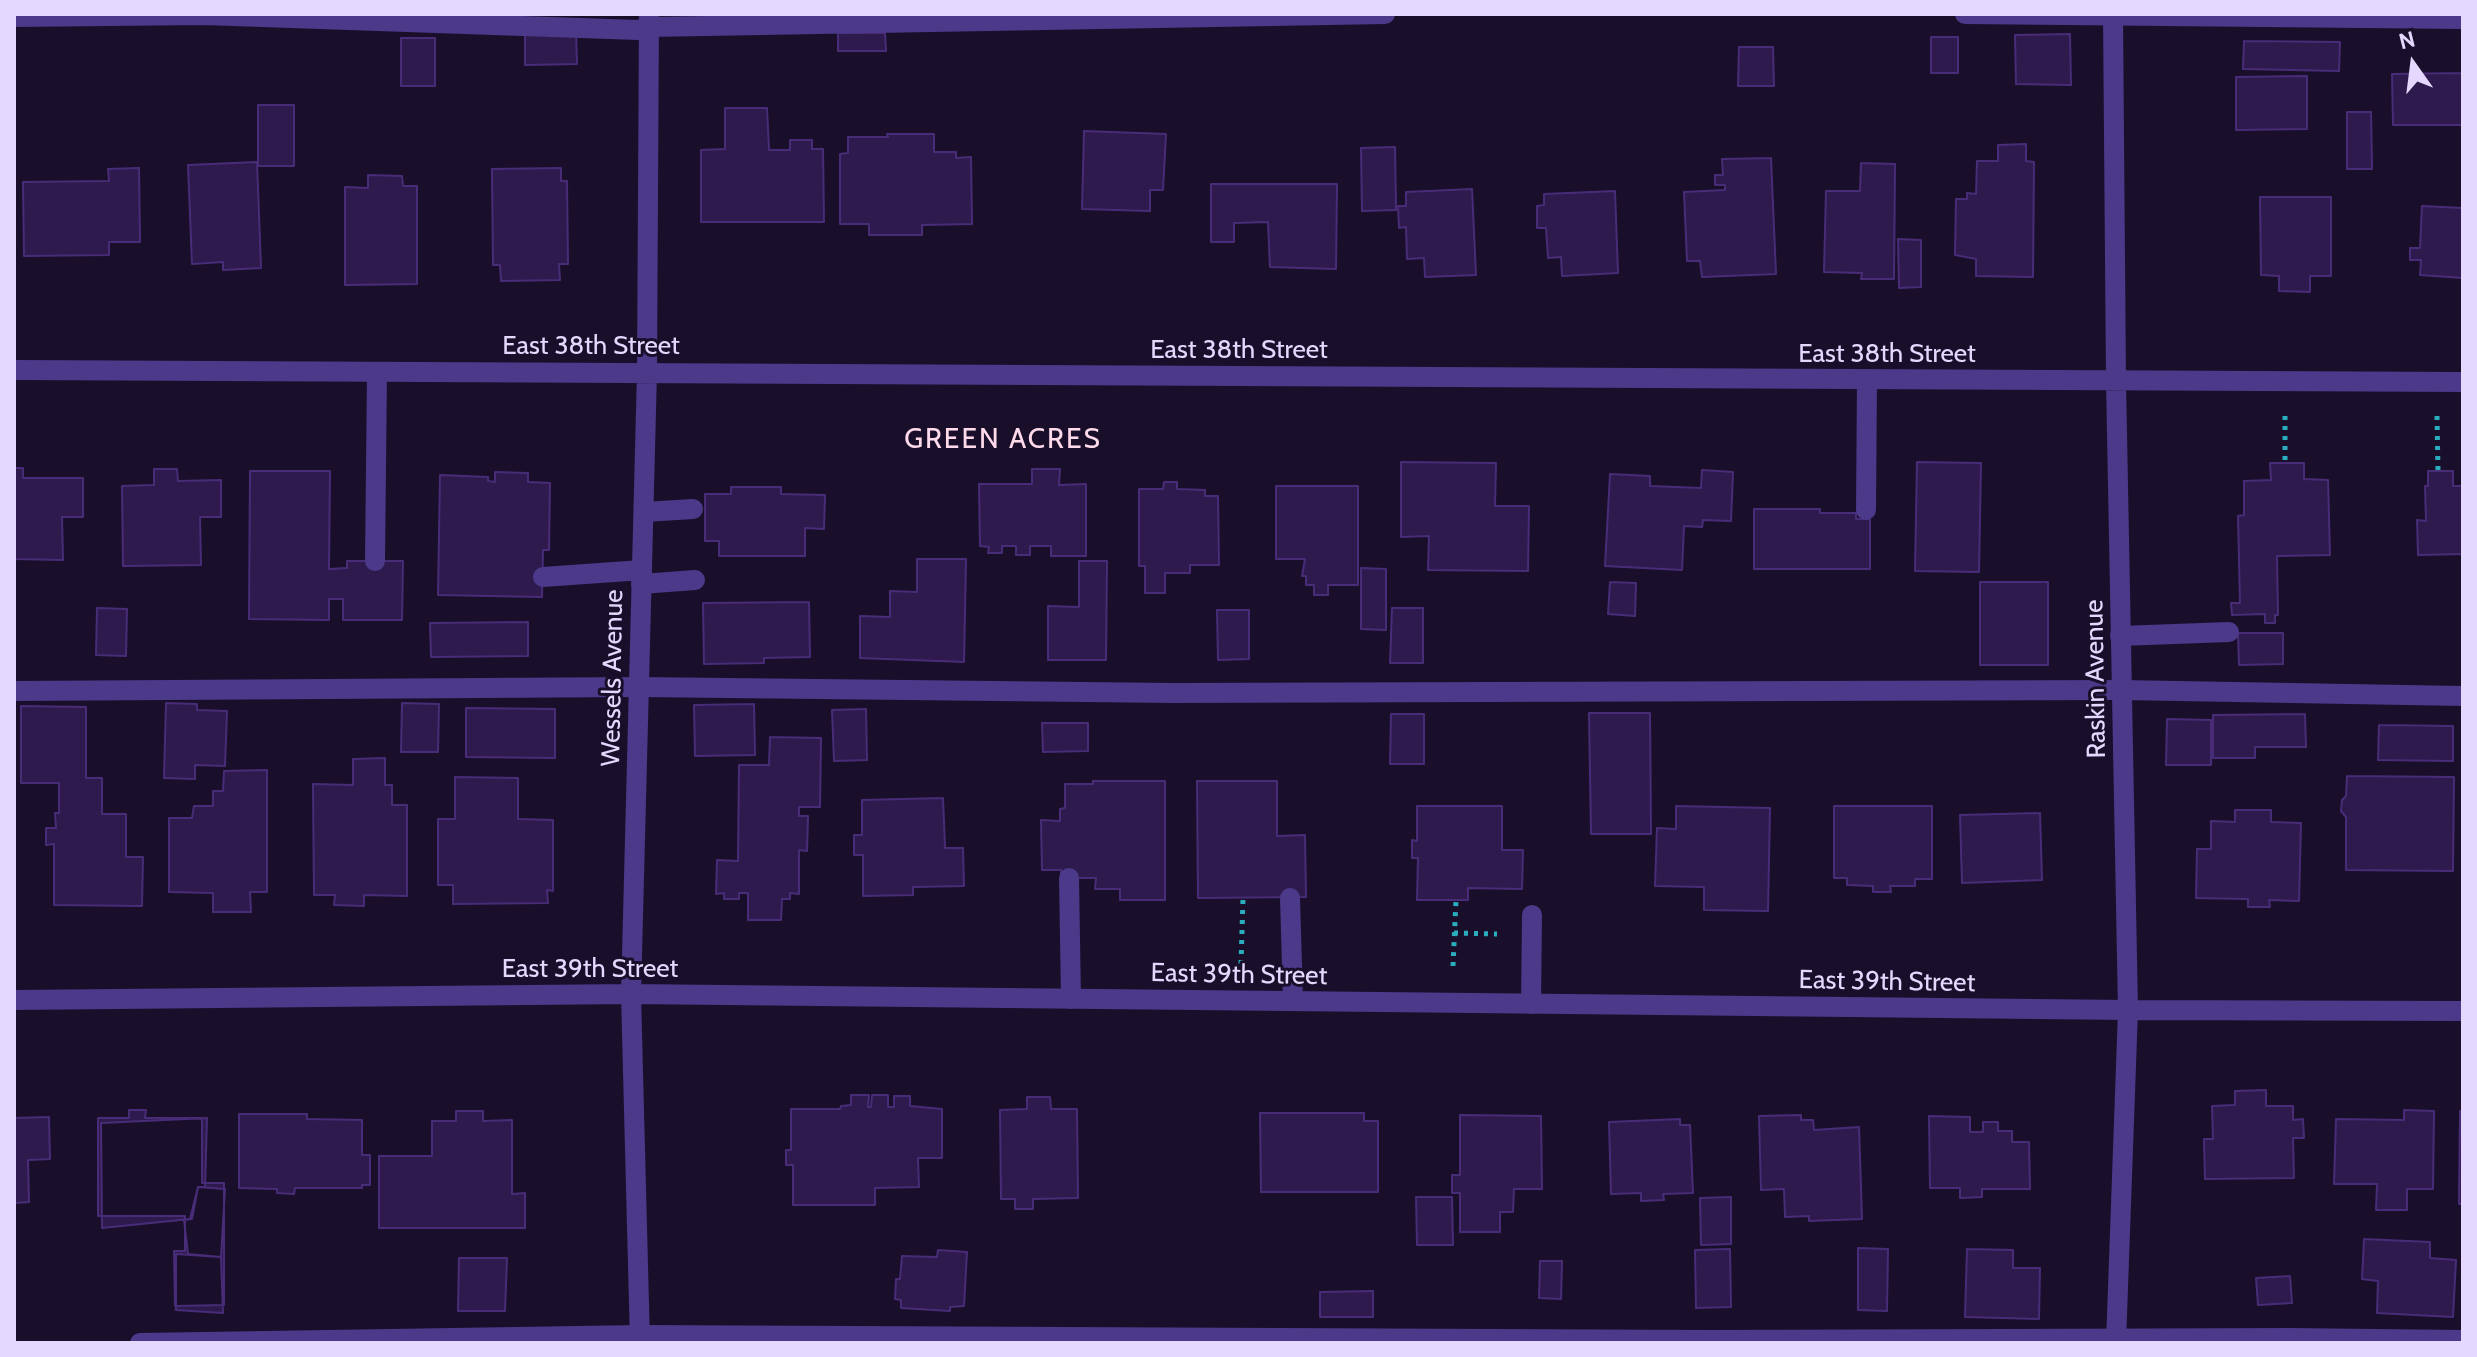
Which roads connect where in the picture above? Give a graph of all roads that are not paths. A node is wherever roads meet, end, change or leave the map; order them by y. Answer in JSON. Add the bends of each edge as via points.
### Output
{"nodes":[{"id":1,"x":1385,"y":14,"type":"edge"},
{"id":2,"x":1965,"y":14,"type":"edge"},
{"id":3,"x":2113,"y":14,"type":"edge"},
{"id":4,"x":14,"y":17,"type":"edge"},
{"id":5,"x":2463,"y":19,"type":"edge"},
{"id":6,"x":649,"y":21,"type":"edge"},
{"id":7,"x":14,"y":370,"type":"edge"},
{"id":8,"x":377,"y":372,"type":"junction"},
{"id":9,"x":647,"y":372,"type":"junction"},
{"id":10,"x":1867,"y":379,"type":"junction"},
{"id":11,"x":2116,"y":381,"type":"junction"},
{"id":12,"x":2463,"y":382,"type":"edge"},
{"id":13,"x":693,"y":509,"type":"dead end"},
{"id":14,"x":1866,"y":510,"type":"dead end"},
{"id":15,"x":644,"y":512,"type":"junction"},
{"id":16,"x":375,"y":561,"type":"dead end"},
{"id":17,"x":543,"y":577,"type":"dead end"},
{"id":18,"x":642,"y":577,"type":"junction"},
{"id":19,"x":695,"y":580,"type":"dead end"},
{"id":20,"x":2229,"y":632,"type":"dead end"},
{"id":21,"x":2120,"y":636,"type":"junction"},
{"id":22,"x":639,"y":687,"type":"junction"},
{"id":23,"x":2121,"y":690,"type":"junction"},
{"id":24,"x":14,"y":691,"type":"edge"},
{"id":25,"x":2463,"y":696,"type":"edge"},
{"id":26,"x":1069,"y":878,"type":"dead end"},
{"id":27,"x":1290,"y":898,"type":"dead end"},
{"id":28,"x":1532,"y":915,"type":"dead end"},
{"id":29,"x":631,"y":994,"type":"junction"},
{"id":30,"x":1071,"y":999,"type":"junction"},
{"id":31,"x":14,"y":1000,"type":"edge"},
{"id":32,"x":1293,"y":1001,"type":"junction"},
{"id":33,"x":1531,"y":1004,"type":"junction"},
{"id":34,"x":2128,"y":1010,"type":"junction"},
{"id":35,"x":2463,"y":1011,"type":"edge"},
{"id":36,"x":640,"y":1339,"type":"edge"},
{"id":37,"x":2463,"y":1340,"type":"edge"},
{"id":38,"x":2116,"y":1341,"type":"edge"},
{"id":39,"x":140,"y":1343,"type":"edge"}],
"edges":[{"from":1,"to":6,"type":"street"},
{"from":2,"to":3,"type":"street"},
{"from":3,"to":5,"type":"street"},
{"from":3,"to":11,"type":"street","name":"Raskin Avenue"},
{"from":4,"to":6,"type":"street","via":[[204,15],[622,29]]},
{"from":6,"to":9,"type":"street","name":"Wessels Avenue"},
{"from":7,"to":8,"type":"street","name":"East 38th Street"},
{"from":8,"to":9,"type":"street","name":"East 38th Street"},
{"from":8,"to":16,"type":"street"},
{"from":9,"to":10,"type":"street","name":"East 38th Street"},
{"from":9,"to":15,"type":"street","name":"Wessels Avenue"},
{"from":10,"to":11,"type":"street","name":"East 38th Street"},
{"from":10,"to":14,"type":"street"},
{"from":11,"to":12,"type":"street","name":"East 38th Street"},
{"from":11,"to":21,"type":"street","name":"Raskin Avenue"},
{"from":13,"to":15,"type":"street"},
{"from":15,"to":18,"type":"street","name":"Wessels Avenue"},
{"from":17,"to":18,"type":"street"},
{"from":18,"to":19,"type":"street"},
{"from":18,"to":22,"type":"street","name":"Wessels Avenue"},
{"from":20,"to":21,"type":"street"},
{"from":21,"to":23,"type":"street","name":"Raskin Avenue"},
{"from":22,"to":23,"type":"street","via":[[1173,693]]},
{"from":22,"to":24,"type":"street"},
{"from":22,"to":29,"type":"street","name":"Wessels Avenue"},
{"from":23,"to":25,"type":"street"},
{"from":23,"to":34,"type":"street","name":"Raskin Avenue"},
{"from":26,"to":30,"type":"street"},
{"from":27,"to":32,"type":"street"},
{"from":28,"to":33,"type":"street"},
{"from":29,"to":30,"type":"street","name":"East 39th Street"},
{"from":29,"to":31,"type":"street","name":"East 39th Street"},
{"from":29,"to":36,"type":"street","name":"Wessels Avenue"},
{"from":30,"to":32,"type":"street","name":"East 39th Street"},
{"from":32,"to":33,"type":"street","name":"East 39th Street"},
{"from":33,"to":34,"type":"street","name":"East 39th Street"},
{"from":34,"to":35,"type":"street","name":"East 39th Street"},
{"from":34,"to":38,"type":"street","name":"Raskin Avenue"},
{"from":36,"to":38,"type":"street"},
{"from":36,"to":39,"type":"street"},
{"from":37,"to":38,"type":"street"}]}
